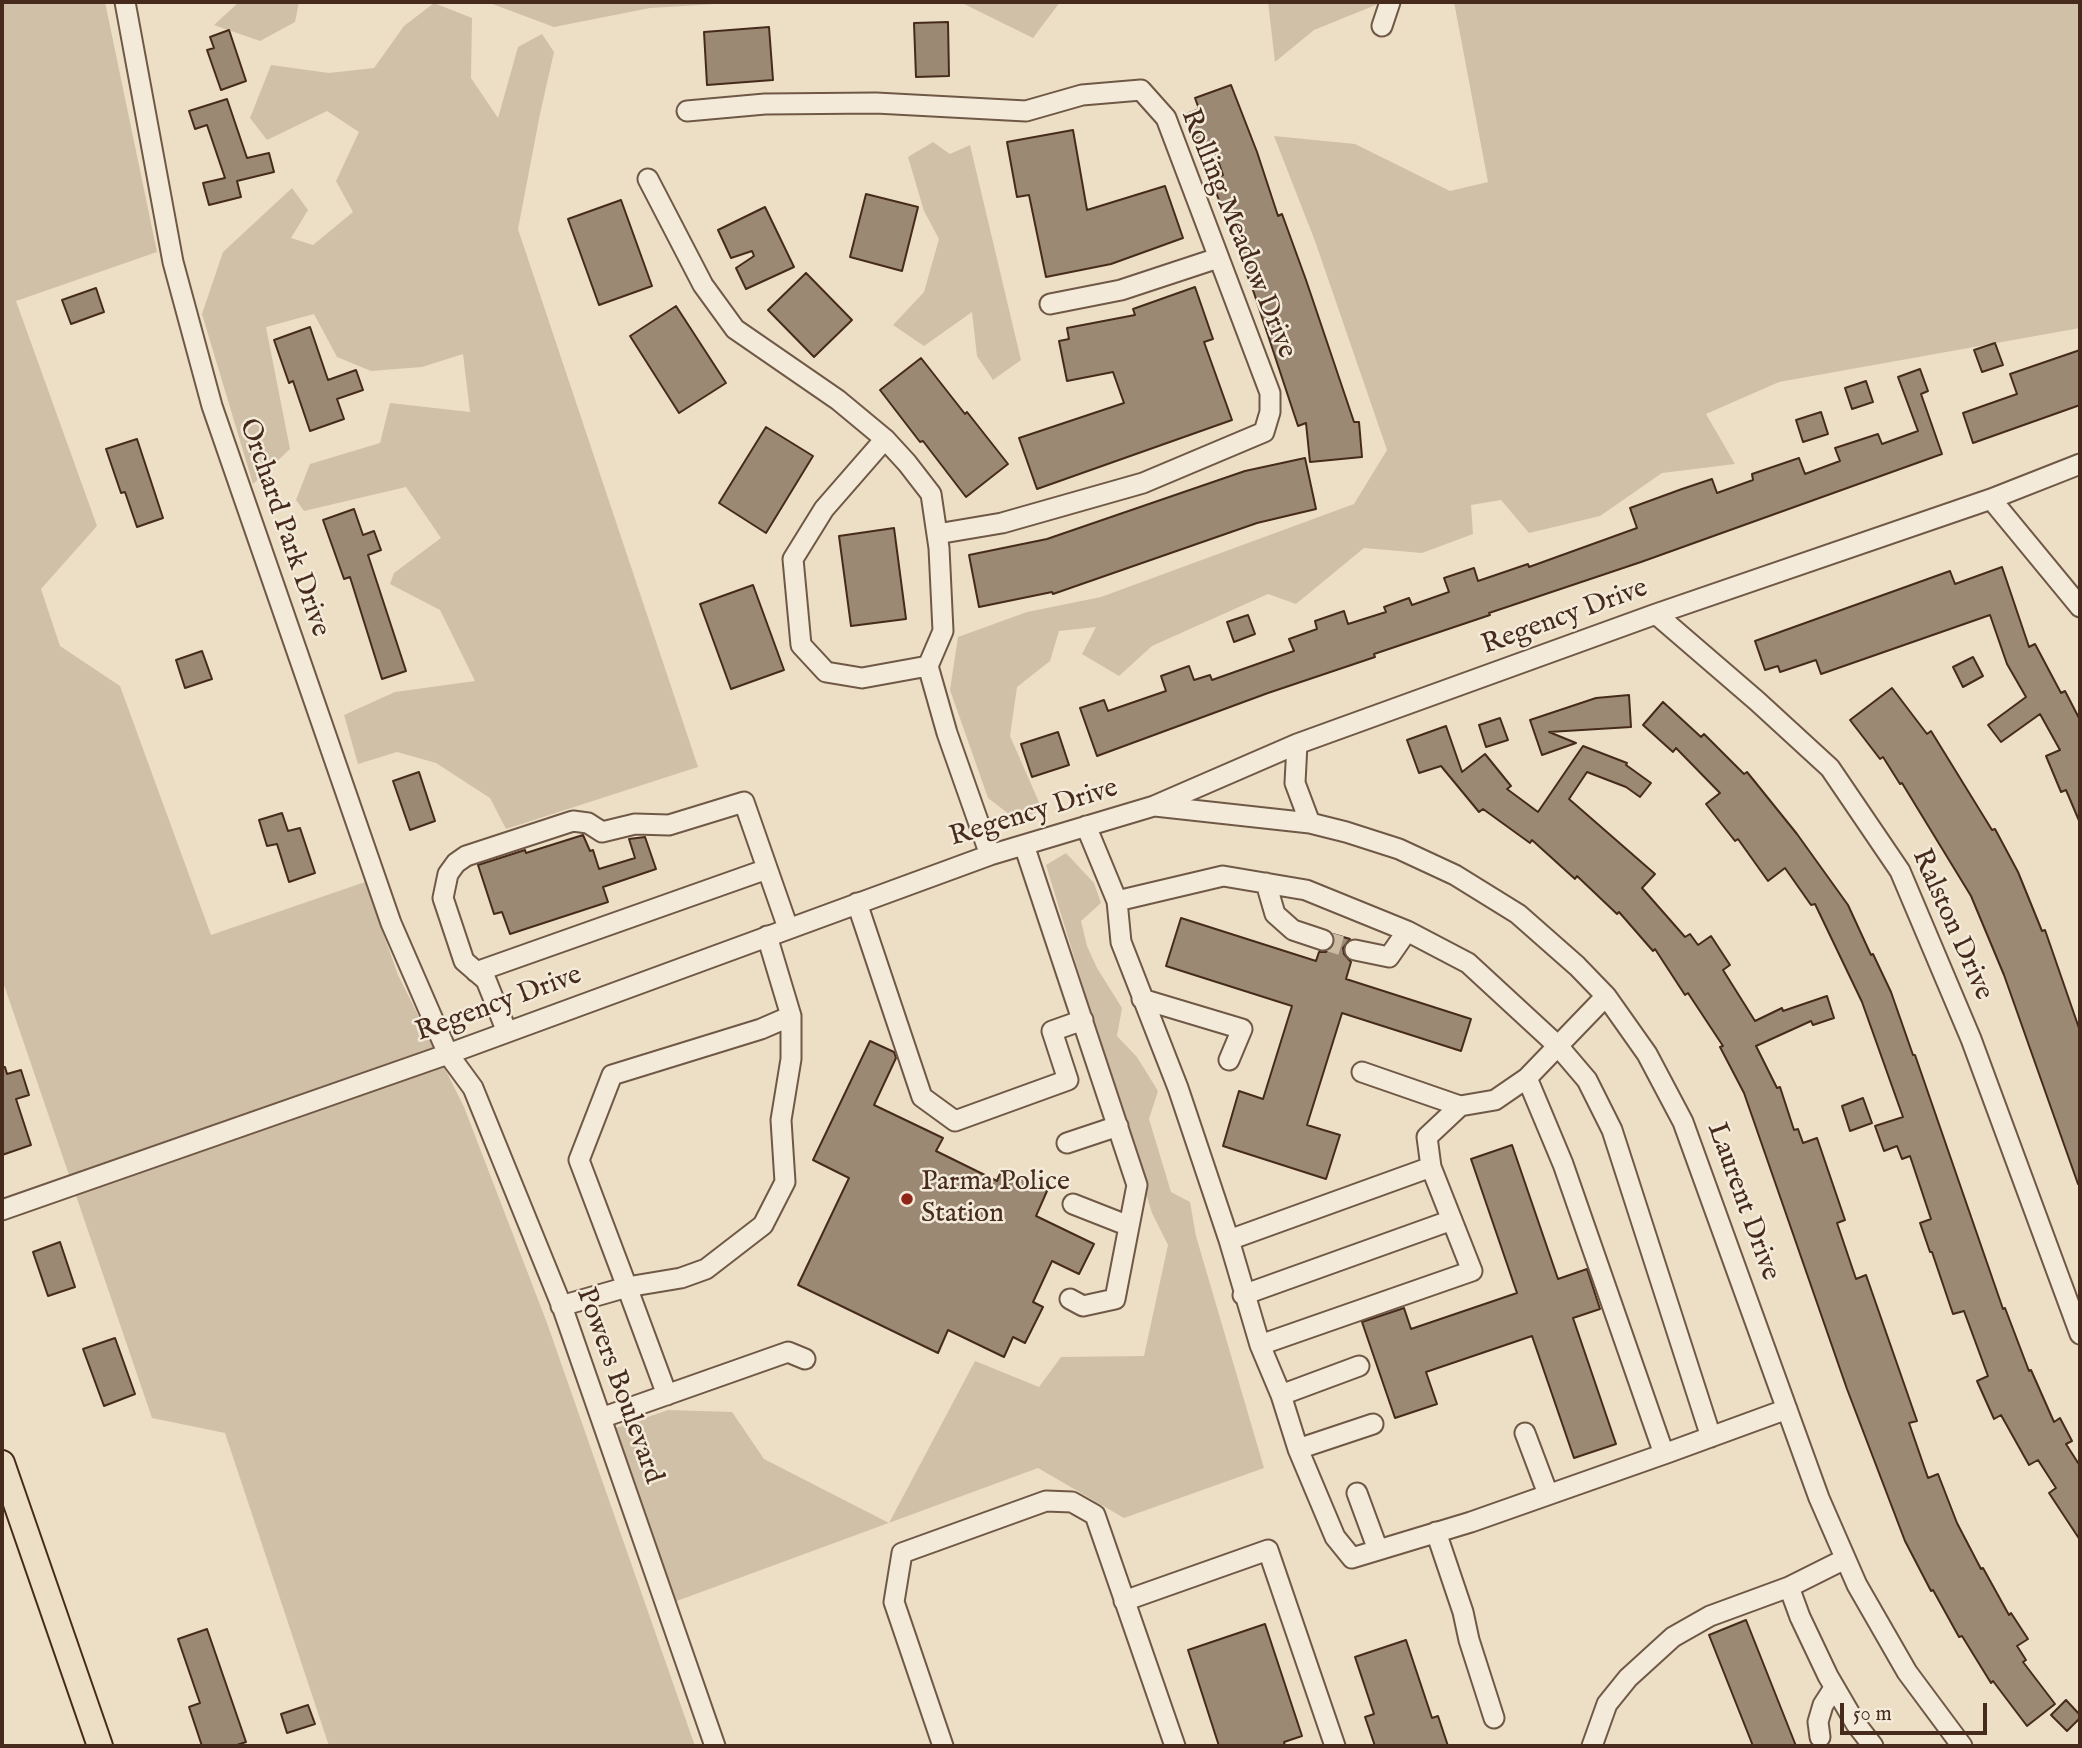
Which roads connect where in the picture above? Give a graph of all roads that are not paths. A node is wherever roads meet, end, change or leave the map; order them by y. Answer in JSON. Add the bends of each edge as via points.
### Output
{"nodes":[{"id":1,"x":125,"y":2,"type":"edge"},
{"id":2,"x":1390,"y":2,"type":"edge"},
{"id":3,"x":1382,"y":26,"type":"dead end"},
{"id":4,"x":687,"y":111,"type":"dead end"},
{"id":5,"x":648,"y":179,"type":"dead end"},
{"id":6,"x":1219,"y":258,"type":"junction"},
{"id":7,"x":1050,"y":304,"type":"dead end"},
{"id":8,"x":885,"y":439,"type":"junction"},
{"id":9,"x":2080,"y":464,"type":"edge"},
{"id":10,"x":1991,"y":499,"type":"junction"},
{"id":11,"x":937,"y":534,"type":"junction"},
{"id":12,"x":2080,"y":607,"type":"edge"},
{"id":13,"x":1656,"y":614,"type":"junction"},
{"id":14,"x":928,"y":666,"type":"junction"},
{"id":15,"x":1297,"y":744,"type":"junction"},
{"id":16,"x":1154,"y":806,"type":"junction"},
{"id":17,"x":1310,"y":823,"type":"junction"},
{"id":18,"x":1086,"y":826,"type":"junction"},
{"id":19,"x":1024,"y":845,"type":"junction"},
{"id":20,"x":990,"y":855,"type":"junction"},
{"id":21,"x":767,"y":869,"type":"junction"},
{"id":22,"x":1266,"y":883,"type":"junction"},
{"id":23,"x":1117,"y":901,"type":"junction"},
{"id":24,"x":857,"y":903,"type":"junction"},
{"id":25,"x":788,"y":929,"type":"junction"},
{"id":26,"x":1406,"y":931,"type":"junction"},
{"id":27,"x":767,"y":936,"type":"junction"},
{"id":28,"x":1323,"y":940,"type":"tunnel mouth"},
{"id":29,"x":1355,"y":950,"type":"tunnel mouth"},
{"id":30,"x":477,"y":972,"type":"junction"},
{"id":31,"x":1606,"y":996,"type":"junction"},
{"id":32,"x":1142,"y":999,"type":"junction"},
{"id":33,"x":791,"y":1016,"type":"junction"},
{"id":34,"x":1083,"y":1020,"type":"junction"},
{"id":35,"x":507,"y":1032,"type":"junction"},
{"id":36,"x":1558,"y":1046,"type":"junction"},
{"id":37,"x":448,"y":1054,"type":"junction"},
{"id":38,"x":1229,"y":1060,"type":"dead end"},
{"id":39,"x":1362,"y":1072,"type":"dead end"},
{"id":40,"x":1527,"y":1079,"type":"junction"},
{"id":41,"x":1460,"y":1106,"type":"junction"},
{"id":42,"x":1118,"y":1126,"type":"junction"},
{"id":43,"x":1067,"y":1143,"type":"dead end"},
{"id":44,"x":1431,"y":1167,"type":"junction"},
{"id":45,"x":1073,"y":1204,"type":"dead end"},
{"id":46,"x":2,"y":1210,"type":"edge"},
{"id":47,"x":1452,"y":1220,"type":"junction"},
{"id":48,"x":1129,"y":1226,"type":"junction"},
{"id":49,"x":1229,"y":1240,"type":"junction"},
{"id":50,"x":627,"y":1287,"type":"junction"},
{"id":51,"x":1243,"y":1295,"type":"junction"},
{"id":52,"x":1070,"y":1299,"type":"dead end"},
{"id":53,"x":561,"y":1306,"type":"junction"},
{"id":54,"x":2080,"y":1334,"type":"edge"},
{"id":55,"x":1260,"y":1345,"type":"junction"},
{"id":56,"x":805,"y":1359,"type":"dead end"},
{"id":57,"x":1359,"y":1366,"type":"dead end"},
{"id":58,"x":667,"y":1395,"type":"junction"},
{"id":59,"x":1281,"y":1395,"type":"junction"},
{"id":60,"x":1787,"y":1409,"type":"junction"},
{"id":61,"x":601,"y":1418,"type":"junction"},
{"id":62,"x":1373,"y":1424,"type":"dead end"},
{"id":63,"x":1525,"y":1433,"type":"dead end"},
{"id":64,"x":1712,"y":1437,"type":"junction"},
{"id":65,"x":1298,"y":1449,"type":"junction"},
{"id":66,"x":1664,"y":1454,"type":"junction"},
{"id":67,"x":2,"y":1463,"type":"edge"},
{"id":68,"x":1357,"y":1493,"type":"dead end"},
{"id":69,"x":1548,"y":1494,"type":"junction"},
{"id":70,"x":1436,"y":1532,"type":"junction"},
{"id":71,"x":1378,"y":1550,"type":"junction"},
{"id":72,"x":1845,"y":1559,"type":"junction"},
{"id":73,"x":1789,"y":1587,"type":"junction"},
{"id":74,"x":1124,"y":1601,"type":"junction"},
{"id":75,"x":1834,"y":1688,"type":"junction"},
{"id":76,"x":1494,"y":1718,"type":"dead end"},
{"id":77,"x":1819,"y":1737,"type":"dead end"},
{"id":78,"x":100,"y":1746,"type":"edge"},
{"id":79,"x":715,"y":1746,"type":"edge"},
{"id":80,"x":943,"y":1746,"type":"edge"},
{"id":81,"x":1175,"y":1746,"type":"edge"},
{"id":82,"x":1335,"y":1746,"type":"edge"},
{"id":83,"x":1592,"y":1746,"type":"edge"},
{"id":84,"x":1873,"y":1746,"type":"edge"},
{"id":85,"x":1962,"y":1746,"type":"edge"}],
"edges":[{"from":1,"to":37,"type":"street","name":"Orchard Park Drive","via":[[173,262],[212,406],[391,923]]},
{"from":2,"to":3,"type":"street"},
{"from":4,"to":6,"type":"street","name":"Rolling Meadow Drive","via":[[765,104],[876,103],[1026,111],[1082,95],[1142,90],[1166,118]]},
{"from":5,"to":8,"type":"street","via":[[702,285],[735,329],[838,400]]},
{"from":6,"to":7,"type":"street","via":[[1121,290]]},
{"from":6,"to":11,"type":"street","name":"Rolling Meadow Drive","via":[[1270,393],[1264,432],[1143,484],[1002,523]]},
{"from":8,"to":11,"type":"street","via":[[931,494]]},
{"from":8,"to":14,"type":"street","via":[[824,509],[793,559],[801,645],[826,672],[862,678]]},
{"from":9,"to":10,"type":"street","name":"Regency Drive"},
{"from":10,"to":12,"type":"street"},
{"from":10,"to":13,"type":"street","name":"Regency Drive"},
{"from":11,"to":14,"type":"street","via":[[943,631]]},
{"from":13,"to":15,"type":"street","name":"Regency Drive"},
{"from":13,"to":54,"type":"street","name":"Ralston Drive","via":[[1829,768],[1900,871],[1971,1039]]},
{"from":14,"to":20,"type":"street"},
{"from":15,"to":16,"type":"street","name":"Regency Drive"},
{"from":15,"to":17,"type":"street","via":[[1295,783]]},
{"from":16,"to":17,"type":"street","name":"Laurent Drive"},
{"from":16,"to":18,"type":"street","name":"Regency Drive"},
{"from":17,"to":31,"type":"street","name":"Laurent Drive","via":[[1399,849],[1482,890],[1550,940]]},
{"from":18,"to":19,"type":"street","name":"Regency Drive"},
{"from":18,"to":23,"type":"street"},
{"from":19,"to":20,"type":"street","name":"Regency Drive"},
{"from":19,"to":34,"type":"street"},
{"from":20,"to":24,"type":"street","name":"Regency Drive"},
{"from":21,"to":25,"type":"street"},
{"from":21,"to":30,"type":"street"},
{"from":21,"to":30,"type":"street","via":[[744,802],[669,825],[635,824],[603,832],[573,821],[466,856],[448,873],[443,898],[464,961]]},
{"from":22,"to":23,"type":"street","via":[[1223,876]]},
{"from":22,"to":26,"type":"street","via":[[1307,890]]},
{"from":22,"to":28,"type":"street","via":[[1275,914],[1293,930]]},
{"from":23,"to":32,"type":"street","via":[[1121,942]]},
{"from":24,"to":25,"type":"street","name":"Regency Drive"},
{"from":24,"to":34,"type":"street","via":[[922,1097],[955,1121],[1068,1080],[1052,1031]]},
{"from":25,"to":27,"type":"street","name":"Regency Drive"},
{"from":26,"to":29,"type":"street","via":[[1389,957]]},
{"from":26,"to":36,"type":"street","via":[[1468,963]]},
{"from":27,"to":33,"type":"street"},
{"from":27,"to":35,"type":"street","name":"Regency Drive"},
{"from":30,"to":35,"type":"street","via":[[486,980]]},
{"from":31,"to":36,"type":"street"},
{"from":31,"to":60,"type":"street","name":"Laurent Drive","via":[[1647,1054],[1683,1122]]},
{"from":32,"to":38,"type":"street","via":[[1242,1029]]},
{"from":32,"to":49,"type":"street","via":[[1178,1088]]},
{"from":33,"to":50,"type":"street","via":[[791,1059],[781,1119],[785,1182],[763,1225],[706,1269]]},
{"from":33,"to":50,"type":"street","via":[[612,1075],[579,1160]]},
{"from":34,"to":42,"type":"street"},
{"from":35,"to":37,"type":"street","name":"Regency Drive"},
{"from":36,"to":40,"type":"street"},
{"from":36,"to":64,"type":"street","via":[[1587,1080],[1612,1130]]},
{"from":37,"to":46,"type":"street","name":"Regency Drive"},
{"from":37,"to":53,"type":"street","name":"Powers Boulevard","via":[[473,1088]]},
{"from":39,"to":41,"type":"street"},
{"from":40,"to":41,"type":"street","via":[[1495,1100]]},
{"from":40,"to":66,"type":"street","via":[[1563,1164]]},
{"from":41,"to":44,"type":"street","via":[[1427,1137]]},
{"from":42,"to":43,"type":"street"},
{"from":42,"to":48,"type":"street","via":[[1137,1185]]},
{"from":44,"to":47,"type":"street"},
{"from":44,"to":49,"type":"street"},
{"from":45,"to":48,"type":"street"},
{"from":47,"to":51,"type":"street"},
{"from":47,"to":55,"type":"street","via":[[1472,1271]]},
{"from":48,"to":52,"type":"street","via":[[1115,1299],[1083,1306]]},
{"from":49,"to":51,"type":"street"},
{"from":50,"to":53,"type":"street"},
{"from":50,"to":58,"type":"street"},
{"from":51,"to":55,"type":"street"},
{"from":53,"to":61,"type":"street","name":"Powers Boulevard"},
{"from":55,"to":59,"type":"street"},
{"from":56,"to":58,"type":"street","via":[[788,1352]]},
{"from":57,"to":59,"type":"street"},
{"from":58,"to":61,"type":"street"},
{"from":59,"to":65,"type":"street"},
{"from":60,"to":64,"type":"street"},
{"from":60,"to":72,"type":"street","name":"Laurent Drive"},
{"from":61,"to":79,"type":"street","name":"Powers Boulevard"},
{"from":62,"to":65,"type":"street"},
{"from":63,"to":69,"type":"street"},
{"from":64,"to":66,"type":"street"},
{"from":65,"to":71,"type":"street","via":[[1335,1537],[1352,1558]]},
{"from":66,"to":69,"type":"street"},
{"from":67,"to":78,"type":"main road"},
{"from":68,"to":71,"type":"street"},
{"from":69,"to":70,"type":"street"},
{"from":70,"to":71,"type":"street"},
{"from":70,"to":76,"type":"street"},
{"from":72,"to":73,"type":"street"},
{"from":72,"to":85,"type":"street","name":"Laurent Drive","via":[[1907,1672]]},
{"from":73,"to":75,"type":"street"},
{"from":73,"to":83,"type":"street","via":[[1710,1616],[1673,1637],[1607,1704]]},
{"from":74,"to":80,"type":"street","via":[[1095,1515],[1072,1502],[1046,1501],[902,1553],[894,1602]]},
{"from":74,"to":81,"type":"street"},
{"from":74,"to":82,"type":"street","via":[[1268,1550]]},
{"from":75,"to":77,"type":"street","via":[[1818,1722]]},
{"from":75,"to":84,"type":"street"}]}
